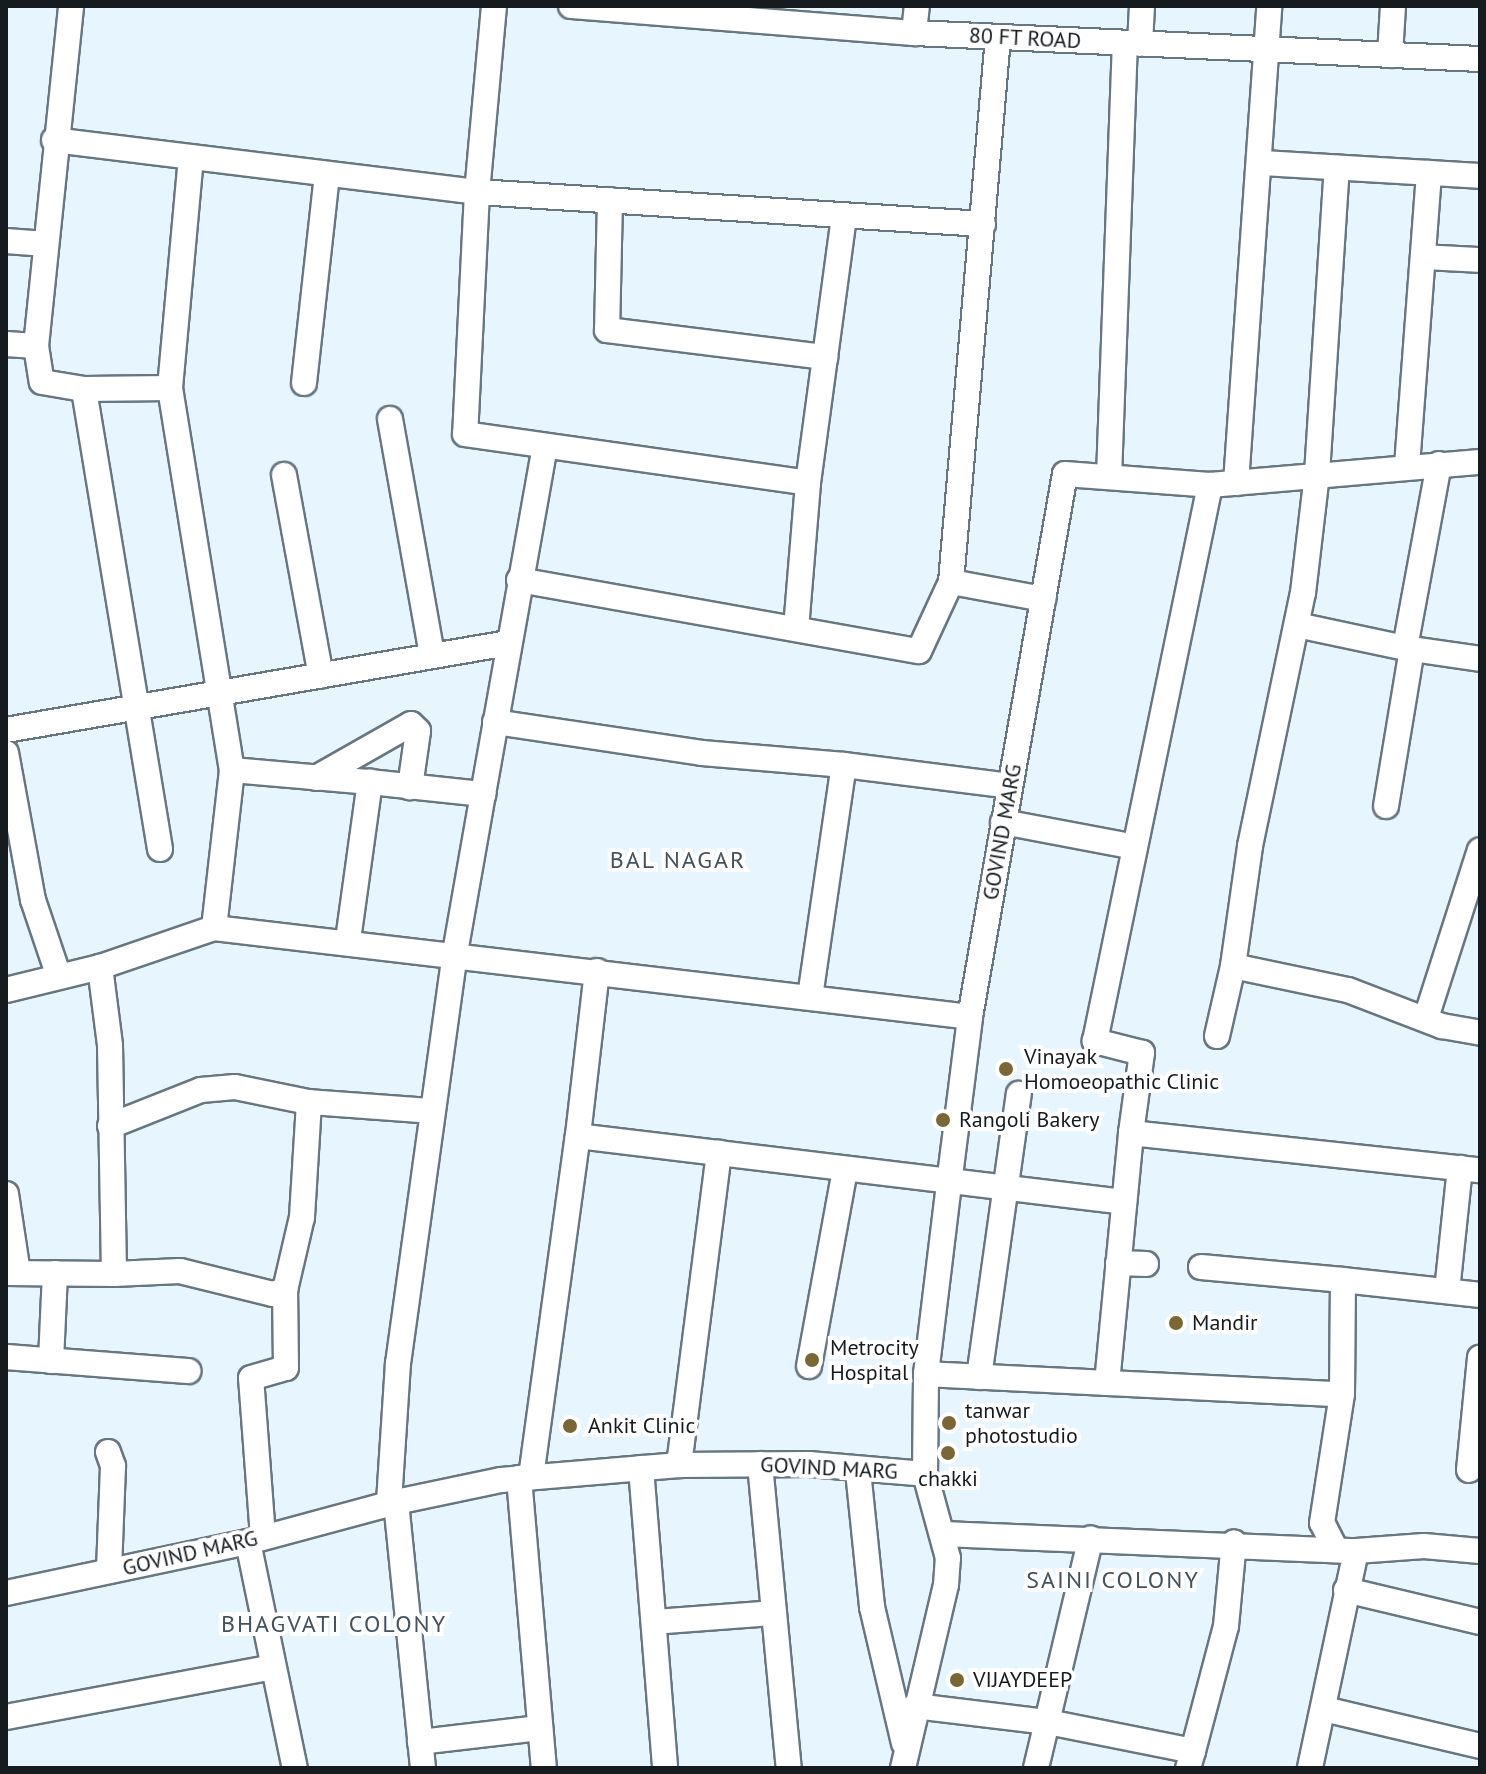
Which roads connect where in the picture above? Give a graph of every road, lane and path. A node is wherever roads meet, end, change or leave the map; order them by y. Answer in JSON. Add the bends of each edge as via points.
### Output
{"nodes":[{"id":1,"x":71,"y":6,"type":"edge"},
{"id":2,"x":494,"y":6,"type":"edge"},
{"id":3,"x":571,"y":6,"type":"edge"},
{"id":4,"x":917,"y":6,"type":"edge"},
{"id":5,"x":1142,"y":6,"type":"edge"},
{"id":6,"x":1269,"y":6,"type":"edge"},
{"id":7,"x":1393,"y":6,"type":"edge"},
{"id":8,"x":914,"y":33,"type":"junction"},
{"id":9,"x":998,"y":37,"type":"junction"},
{"id":10,"x":1132,"y":43,"type":"junction"},
{"id":11,"x":1267,"y":50,"type":"junction"},
{"id":12,"x":1390,"y":55,"type":"junction"},
{"id":13,"x":1480,"y":59,"type":"edge"},
{"id":14,"x":54,"y":140,"type":"junction"},
{"id":15,"x":191,"y":157,"type":"junction"},
{"id":16,"x":1262,"y":163,"type":"junction"},
{"id":17,"x":1337,"y":168,"type":"junction"},
{"id":18,"x":1429,"y":173,"type":"junction"},
{"id":19,"x":327,"y":174,"type":"junction"},
{"id":20,"x":1480,"y":176,"type":"edge"},
{"id":21,"x":477,"y":192,"type":"junction"},
{"id":22,"x":610,"y":200,"type":"junction"},
{"id":23,"x":844,"y":215,"type":"junction"},
{"id":24,"x":983,"y":224,"type":"junction"},
{"id":25,"x":6,"y":241,"type":"edge"},
{"id":26,"x":46,"y":244,"type":"junction"},
{"id":27,"x":1423,"y":257,"type":"junction"},
{"id":28,"x":1480,"y":260,"type":"edge"},
{"id":29,"x":6,"y":344,"type":"edge"},
{"id":30,"x":36,"y":346,"type":"junction"},
{"id":31,"x":825,"y":357,"type":"junction"},
{"id":32,"x":304,"y":383,"type":"dead end"},
{"id":33,"x":170,"y":388,"type":"junction"},
{"id":34,"x":84,"y":389,"type":"junction"},
{"id":35,"x":390,"y":419,"type":"dead end"},
{"id":36,"x":545,"y":447,"type":"junction"},
{"id":37,"x":1480,"y":452,"type":"edge"},
{"id":38,"x":1480,"y":462,"type":"edge"},
{"id":39,"x":1439,"y":464,"type":"junction"},
{"id":40,"x":1407,"y":466,"type":"junction"},
{"id":41,"x":1317,"y":474,"type":"junction"},
{"id":42,"x":284,"y":475,"type":"dead end"},
{"id":43,"x":1109,"y":477,"type":"junction"},
{"id":44,"x":808,"y":483,"type":"junction"},
{"id":45,"x":1236,"y":483,"type":"junction"},
{"id":46,"x":1210,"y":485,"type":"junction"},
{"id":47,"x":519,"y":580,"type":"junction"},
{"id":48,"x":951,"y":582,"type":"junction"},
{"id":49,"x":1043,"y":599,"type":"junction"},
{"id":50,"x":1297,"y":625,"type":"junction"},
{"id":51,"x":796,"y":629,"type":"junction"},
{"id":52,"x":508,"y":643,"type":"junction"},
{"id":53,"x":1409,"y":648,"type":"junction"},
{"id":54,"x":432,"y":655,"type":"junction"},
{"id":55,"x":1480,"y":659,"type":"edge"},
{"id":56,"x":321,"y":676,"type":"junction"},
{"id":57,"x":220,"y":692,"type":"junction"},
{"id":58,"x":134,"y":711,"type":"junction"},
{"id":59,"x":495,"y":722,"type":"junction"},
{"id":60,"x":6,"y":730,"type":"edge"},
{"id":61,"x":6,"y":753,"type":"edge"},
{"id":62,"x":844,"y":765,"type":"junction"},
{"id":63,"x":232,"y":770,"type":"junction"},
{"id":64,"x":316,"y":778,"type":"junction"},
{"id":65,"x":370,"y":782,"type":"junction"},
{"id":66,"x":1010,"y":786,"type":"junction"},
{"id":67,"x":410,"y":787,"type":"junction"},
{"id":68,"x":483,"y":794,"type":"junction"},
{"id":69,"x":1386,"y":806,"type":"dead end"},
{"id":70,"x":1003,"y":822,"type":"junction"},
{"id":71,"x":1135,"y":847,"type":"junction"},
{"id":72,"x":160,"y":849,"type":"dead end"},
{"id":73,"x":1480,"y":850,"type":"edge"},
{"id":74,"x":214,"y":928,"type":"junction"},
{"id":75,"x":348,"y":940,"type":"junction"},
{"id":76,"x":455,"y":953,"type":"junction"},
{"id":77,"x":1233,"y":966,"type":"junction"},
{"id":78,"x":100,"y":967,"type":"junction"},
{"id":79,"x":597,"y":971,"type":"junction"},
{"id":80,"x":59,"y":977,"type":"junction"},
{"id":81,"x":6,"y":990,"type":"edge"},
{"id":82,"x":810,"y":997,"type":"junction"},
{"id":83,"x":970,"y":1017,"type":"junction"},
{"id":84,"x":1426,"y":1018,"type":"junction"},
{"id":85,"x":1480,"y":1033,"type":"edge"},
{"id":86,"x":1217,"y":1036,"type":"dead end"},
{"id":87,"x":1019,"y":1094,"type":"dead end"},
{"id":88,"x":309,"y":1102,"type":"junction"},
{"id":89,"x":432,"y":1111,"type":"junction"},
{"id":90,"x":110,"y":1126,"type":"junction"},
{"id":91,"x":1131,"y":1133,"type":"junction"},
{"id":92,"x":578,"y":1136,"type":"junction"},
{"id":93,"x":719,"y":1153,"type":"junction"},
{"id":94,"x":1470,"y":1169,"type":"edge"},
{"id":95,"x":845,"y":1170,"type":"junction"},
{"id":96,"x":949,"y":1184,"type":"junction"},
{"id":97,"x":1006,"y":1190,"type":"junction"},
{"id":98,"x":6,"y":1194,"type":"edge"},
{"id":99,"x":1124,"y":1202,"type":"junction"},
{"id":100,"x":1118,"y":1263,"type":"junction"},
{"id":101,"x":1146,"y":1264,"type":"dead end"},
{"id":102,"x":1201,"y":1267,"type":"dead end"},
{"id":103,"x":12,"y":1273,"type":"edge"},
{"id":104,"x":55,"y":1273,"type":"junction"},
{"id":105,"x":114,"y":1274,"type":"junction"},
{"id":106,"x":1343,"y":1280,"type":"junction"},
{"id":107,"x":285,"y":1290,"type":"junction"},
{"id":108,"x":1447,"y":1291,"type":"junction"},
{"id":109,"x":1480,"y":1295,"type":"edge"},
{"id":110,"x":6,"y":1357,"type":"edge"},
{"id":111,"x":1480,"y":1358,"type":"edge"},
{"id":112,"x":51,"y":1361,"type":"junction"},
{"id":113,"x":809,"y":1366,"type":"dead end"},
{"id":114,"x":188,"y":1371,"type":"dead end"},
{"id":115,"x":926,"y":1374,"type":"junction"},
{"id":116,"x":979,"y":1377,"type":"junction"},
{"id":117,"x":1107,"y":1383,"type":"junction"},
{"id":118,"x":1342,"y":1394,"type":"junction"},
{"id":119,"x":108,"y":1452,"type":"dead end"},
{"id":120,"x":760,"y":1464,"type":"junction"},
{"id":121,"x":679,"y":1465,"type":"junction"},
{"id":122,"x":641,"y":1468,"type":"junction"},
{"id":123,"x":1469,"y":1470,"type":"dead end"},
{"id":124,"x":858,"y":1471,"type":"junction"},
{"id":125,"x":925,"y":1474,"type":"junction"},
{"id":126,"x":525,"y":1478,"type":"junction"},
{"id":127,"x":393,"y":1502,"type":"junction"},
{"id":128,"x":943,"y":1534,"type":"junction"},
{"id":129,"x":1091,"y":1538,"type":"junction"},
{"id":130,"x":256,"y":1540,"type":"junction"},
{"id":131,"x":1234,"y":1542,"type":"junction"},
{"id":132,"x":1346,"y":1549,"type":"junction"},
{"id":133,"x":1480,"y":1551,"type":"edge"},
{"id":134,"x":109,"y":1571,"type":"junction"},
{"id":135,"x":1346,"y":1590,"type":"junction"},
{"id":136,"x":6,"y":1593,"type":"edge"},
{"id":137,"x":774,"y":1613,"type":"junction"},
{"id":138,"x":654,"y":1622,"type":"junction"},
{"id":139,"x":1480,"y":1622,"type":"edge"},
{"id":140,"x":272,"y":1667,"type":"junction"},
{"id":141,"x":915,"y":1706,"type":"junction"},
{"id":142,"x":1324,"y":1709,"type":"junction"},
{"id":143,"x":6,"y":1717,"type":"edge"},
{"id":144,"x":1048,"y":1722,"type":"junction"},
{"id":145,"x":540,"y":1728,"type":"junction"},
{"id":146,"x":420,"y":1742,"type":"junction"},
{"id":147,"x":1480,"y":1746,"type":"edge"},
{"id":148,"x":905,"y":1760,"type":"edge"},
{"id":149,"x":1190,"y":1760,"type":"edge"},
{"id":150,"x":295,"y":1768,"type":"edge"},
{"id":151,"x":423,"y":1768,"type":"edge"},
{"id":152,"x":544,"y":1768,"type":"edge"},
{"id":153,"x":665,"y":1768,"type":"edge"},
{"id":154,"x":789,"y":1768,"type":"edge"},
{"id":155,"x":1036,"y":1768,"type":"edge"},
{"id":156,"x":1310,"y":1768,"type":"edge"}],
"edges":[{"from":1,"to":14,"type":"street"},
{"from":2,"to":21,"type":"street"},
{"from":3,"to":8,"type":"street","name":"80 FT ROAD"},
{"from":4,"to":8,"type":"street"},
{"from":5,"to":10,"type":"street"},
{"from":6,"to":11,"type":"street"},
{"from":7,"to":12,"type":"street"},
{"from":8,"to":9,"type":"street","name":"80 FT ROAD"},
{"from":9,"to":10,"type":"street","name":"80 FT ROAD"},
{"from":9,"to":24,"type":"street"},
{"from":10,"to":11,"type":"street","name":"80 FT ROAD"},
{"from":10,"to":43,"type":"street"},
{"from":11,"to":12,"type":"street","name":"80 FT ROAD"},
{"from":11,"to":16,"type":"street"},
{"from":12,"to":13,"type":"street","name":"80 FT ROAD"},
{"from":14,"to":15,"type":"street"},
{"from":14,"to":26,"type":"street"},
{"from":15,"to":19,"type":"street"},
{"from":15,"to":33,"type":"street"},
{"from":16,"to":17,"type":"street"},
{"from":16,"to":45,"type":"street"},
{"from":17,"to":18,"type":"street"},
{"from":17,"to":41,"type":"street"},
{"from":18,"to":20,"type":"street"},
{"from":18,"to":27,"type":"street"},
{"from":19,"to":21,"type":"street"},
{"from":19,"to":32,"type":"street"},
{"from":21,"to":22,"type":"street"},
{"from":21,"to":36,"type":"street","via":[[465,434]]},
{"from":22,"to":23,"type":"street"},
{"from":22,"to":31,"type":"street","via":[[607,330]]},
{"from":23,"to":24,"type":"street"},
{"from":23,"to":31,"type":"street"},
{"from":24,"to":48,"type":"street"},
{"from":25,"to":26,"type":"street"},
{"from":26,"to":30,"type":"street"},
{"from":27,"to":28,"type":"street"},
{"from":27,"to":40,"type":"street"},
{"from":29,"to":30,"type":"street"},
{"from":30,"to":34,"type":"street","via":[[42,382]]},
{"from":31,"to":44,"type":"street"},
{"from":33,"to":34,"type":"street"},
{"from":33,"to":57,"type":"street"},
{"from":34,"to":58,"type":"street"},
{"from":35,"to":54,"type":"street"},
{"from":36,"to":44,"type":"street"},
{"from":36,"to":47,"type":"street"},
{"from":37,"to":38,"type":"street"},
{"from":38,"to":39,"type":"street"},
{"from":39,"to":40,"type":"street"},
{"from":39,"to":53,"type":"street"},
{"from":40,"to":41,"type":"street"},
{"from":41,"to":45,"type":"street"},
{"from":41,"to":50,"type":"street"},
{"from":42,"to":56,"type":"street"},
{"from":43,"to":46,"type":"street"},
{"from":43,"to":49,"type":"street","name":"GOVIND MARG","via":[[1065,474]]},
{"from":44,"to":51,"type":"street"},
{"from":45,"to":46,"type":"street"},
{"from":46,"to":71,"type":"street"},
{"from":47,"to":51,"type":"street"},
{"from":47,"to":52,"type":"street"},
{"from":48,"to":49,"type":"street"},
{"from":48,"to":51,"type":"street","via":[[919,651]]},
{"from":49,"to":66,"type":"street","name":"GOVIND MARG"},
{"from":50,"to":53,"type":"street"},
{"from":50,"to":77,"type":"street","via":[[1250,846]]},
{"from":52,"to":54,"type":"street"},
{"from":52,"to":59,"type":"street"},
{"from":53,"to":55,"type":"street"},
{"from":53,"to":69,"type":"street"},
{"from":54,"to":56,"type":"street"},
{"from":56,"to":57,"type":"street"},
{"from":57,"to":58,"type":"street"},
{"from":57,"to":63,"type":"street"},
{"from":58,"to":60,"type":"street"},
{"from":58,"to":72,"type":"street"},
{"from":59,"to":62,"type":"street","via":[[702,753]]},
{"from":59,"to":68,"type":"street"},
{"from":61,"to":80,"type":"street","via":[[33,900]]},
{"from":62,"to":66,"type":"street"},
{"from":62,"to":82,"type":"street"},
{"from":63,"to":64,"type":"street"},
{"from":63,"to":74,"type":"street"},
{"from":64,"to":65,"type":"street"},
{"from":64,"to":67,"type":"street","via":[[411,724],[418,731]]},
{"from":65,"to":67,"type":"street"},
{"from":65,"to":75,"type":"street"},
{"from":66,"to":70,"type":"street","name":"GOVIND MARG"},
{"from":67,"to":68,"type":"street"},
{"from":68,"to":76,"type":"street"},
{"from":70,"to":71,"type":"street"},
{"from":70,"to":83,"type":"street","name":"GOVIND MARG"},
{"from":71,"to":91,"type":"street","via":[[1095,1041],[1142,1053]]},
{"from":73,"to":84,"type":"street"},
{"from":74,"to":75,"type":"street"},
{"from":74,"to":78,"type":"street"},
{"from":75,"to":76,"type":"street"},
{"from":76,"to":79,"type":"street"},
{"from":76,"to":89,"type":"street"},
{"from":77,"to":84,"type":"street","via":[[1348,990]]},
{"from":77,"to":86,"type":"street"},
{"from":78,"to":80,"type":"street"},
{"from":78,"to":90,"type":"street","via":[[110,1045]]},
{"from":79,"to":82,"type":"street"},
{"from":79,"to":92,"type":"street"},
{"from":80,"to":81,"type":"street"},
{"from":82,"to":83,"type":"street"},
{"from":83,"to":96,"type":"street","name":"GOVIND MARG"},
{"from":84,"to":85,"type":"street"},
{"from":87,"to":97,"type":"street"},
{"from":88,"to":89,"type":"street"},
{"from":88,"to":90,"type":"street","via":[[235,1087],[201,1090]]},
{"from":88,"to":107,"type":"street","via":[[302,1217]]},
{"from":89,"to":127,"type":"street","via":[[398,1363]]},
{"from":90,"to":105,"type":"street"},
{"from":91,"to":94,"type":"street"},
{"from":91,"to":99,"type":"street"},
{"from":92,"to":93,"type":"street"},
{"from":92,"to":126,"type":"street"},
{"from":93,"to":95,"type":"street"},
{"from":93,"to":121,"type":"street"},
{"from":94,"to":108,"type":"street"},
{"from":95,"to":96,"type":"street"},
{"from":95,"to":113,"type":"street"},
{"from":96,"to":97,"type":"street"},
{"from":96,"to":115,"type":"street","name":"GOVIND MARG"},
{"from":97,"to":99,"type":"street"},
{"from":97,"to":116,"type":"street"},
{"from":98,"to":103,"type":"street"},
{"from":99,"to":100,"type":"street"},
{"from":100,"to":101,"type":"street"},
{"from":100,"to":117,"type":"street"},
{"from":102,"to":106,"type":"street"},
{"from":103,"to":104,"type":"street"},
{"from":104,"to":105,"type":"street"},
{"from":104,"to":112,"type":"street"},
{"from":105,"to":107,"type":"street","via":[[180,1271],[273,1294]]},
{"from":106,"to":108,"type":"street"},
{"from":106,"to":118,"type":"street"},
{"from":107,"to":130,"type":"street","via":[[286,1368],[251,1378]]},
{"from":108,"to":109,"type":"street"},
{"from":110,"to":112,"type":"street"},
{"from":111,"to":123,"type":"street"},
{"from":112,"to":114,"type":"street"},
{"from":115,"to":116,"type":"street"},
{"from":115,"to":125,"type":"street","name":"GOVIND MARG"},
{"from":116,"to":117,"type":"street"},
{"from":117,"to":118,"type":"street"},
{"from":118,"to":132,"type":"street","via":[[1322,1523]]},
{"from":119,"to":134,"type":"street","via":[[113,1497]]},
{"from":120,"to":121,"type":"street","name":"GOVIND MARG"},
{"from":120,"to":124,"type":"street","name":"GOVIND MARG"},
{"from":120,"to":137,"type":"street"},
{"from":121,"to":122,"type":"street","name":"GOVIND MARG"},
{"from":122,"to":126,"type":"street","name":"GOVIND MARG"},
{"from":122,"to":138,"type":"street"},
{"from":124,"to":125,"type":"street","name":"GOVIND MARG"},
{"from":124,"to":148,"type":"street","via":[[872,1607]]},
{"from":125,"to":128,"type":"street"},
{"from":126,"to":127,"type":"street","name":"GOVIND MARG"},
{"from":126,"to":145,"type":"street"},
{"from":127,"to":130,"type":"street","name":"GOVIND MARG"},
{"from":127,"to":146,"type":"street"},
{"from":128,"to":129,"type":"street"},
{"from":128,"to":141,"type":"street","via":[[946,1585]]},
{"from":129,"to":131,"type":"street"},
{"from":129,"to":144,"type":"street"},
{"from":130,"to":134,"type":"street","name":"GOVIND MARG"},
{"from":130,"to":140,"type":"street"},
{"from":131,"to":132,"type":"street"},
{"from":131,"to":149,"type":"street","via":[[1226,1626]]},
{"from":132,"to":133,"type":"street","via":[[1424,1546]]},
{"from":132,"to":135,"type":"street"},
{"from":134,"to":136,"type":"street","name":"GOVIND MARG"},
{"from":135,"to":139,"type":"street"},
{"from":135,"to":142,"type":"street"},
{"from":137,"to":138,"type":"street"},
{"from":137,"to":154,"type":"street"},
{"from":138,"to":153,"type":"street"},
{"from":140,"to":143,"type":"street"},
{"from":140,"to":150,"type":"street"},
{"from":141,"to":144,"type":"street"},
{"from":141,"to":148,"type":"street"},
{"from":142,"to":147,"type":"street"},
{"from":142,"to":156,"type":"street"},
{"from":144,"to":149,"type":"street"},
{"from":144,"to":155,"type":"street"},
{"from":145,"to":146,"type":"street"},
{"from":145,"to":152,"type":"street"},
{"from":146,"to":151,"type":"street"}]}
